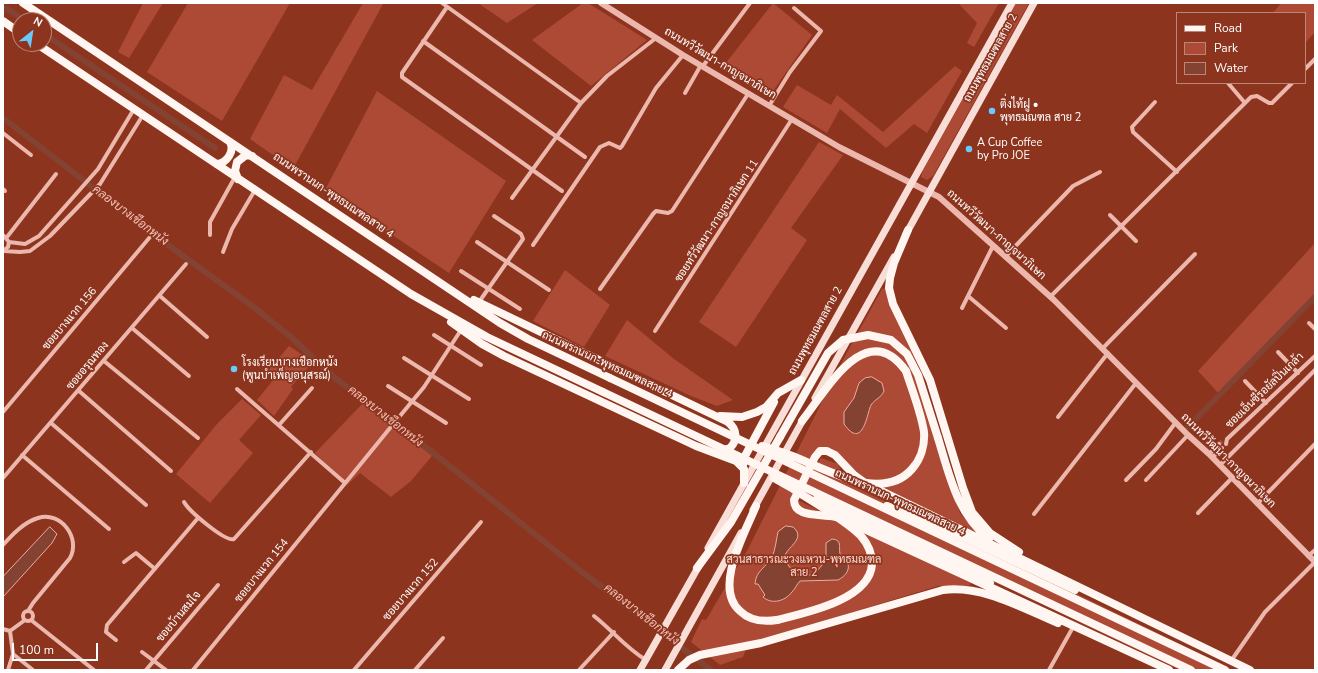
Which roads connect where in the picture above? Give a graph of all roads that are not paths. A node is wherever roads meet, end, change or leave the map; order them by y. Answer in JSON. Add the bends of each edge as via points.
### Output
{"nodes":[{"id":1,"x":23,"y":3,"type":"edge"},
{"id":2,"x":442,"y":3,"type":"edge"},
{"id":3,"x":601,"y":3,"type":"edge"},
{"id":4,"x":750,"y":3,"type":"edge"},
{"id":5,"x":1012,"y":3,"type":"edge"},
{"id":6,"x":1034,"y":3,"type":"edge"},
{"id":7,"x":447,"y":7,"type":"junction"},
{"id":8,"x":794,"y":8,"type":"dead end"},
{"id":9,"x":3,"y":21,"type":"edge"},
{"id":10,"x":12,"y":27,"type":"edge"},
{"id":11,"x":656,"y":38,"type":"junction"},
{"id":12,"x":423,"y":41,"type":"junction"},
{"id":13,"x":49,"y":52,"type":"edge"},
{"id":14,"x":683,"y":54,"type":"junction"},
{"id":15,"x":1315,"y":59,"type":"edge"},
{"id":16,"x":702,"y":66,"type":"junction"},
{"id":17,"x":1306,"y":68,"type":"edge"},
{"id":18,"x":1229,"y":84,"type":"edge"},
{"id":19,"x":1291,"y":84,"type":"edge"},
{"id":20,"x":685,"y":93,"type":"dead end"},
{"id":21,"x":748,"y":94,"type":"junction"},
{"id":22,"x":1155,"y":102,"type":"dead end"},
{"id":23,"x":581,"y":103,"type":"junction"},
{"id":24,"x":1245,"y":103,"type":"junction"},
{"id":25,"x":769,"y":106,"type":"junction"},
{"id":26,"x":134,"y":109,"type":"junction"},
{"id":27,"x":143,"y":115,"type":"junction"},
{"id":28,"x":792,"y":119,"type":"junction"},
{"id":29,"x":3,"y":133,"type":"edge"},
{"id":30,"x":557,"y":137,"type":"junction"},
{"id":31,"x":230,"y":142,"type":"junction"},
{"id":32,"x":30,"y":156,"type":"dead end"},
{"id":33,"x":253,"y":156,"type":"junction"},
{"id":34,"x":585,"y":157,"type":"dead end"},
{"id":35,"x":217,"y":164,"type":"junction"},
{"id":36,"x":532,"y":170,"type":"junction"},
{"id":37,"x":1100,"y":172,"type":"dead end"},
{"id":38,"x":1177,"y":172,"type":"junction"},
{"id":39,"x":56,"y":174,"type":"dead end"},
{"id":40,"x":237,"y":178,"type":"junction"},
{"id":41,"x":911,"y":184,"type":"junction"},
{"id":42,"x":255,"y":190,"type":"junction"},
{"id":43,"x":562,"y":191,"type":"dead end"},
{"id":44,"x":929,"y":192,"type":"junction"},
{"id":45,"x":512,"y":198,"type":"dead end"},
{"id":46,"x":494,"y":216,"type":"dead end"},
{"id":47,"x":1110,"y":216,"type":"dead end"},
{"id":48,"x":1121,"y":226,"type":"junction"},
{"id":49,"x":908,"y":230,"type":"junction"},
{"id":50,"x":210,"y":235,"type":"dead end"},
{"id":51,"x":5,"y":236,"type":"edge"},
{"id":52,"x":150,"y":236,"type":"dead end"},
{"id":53,"x":1136,"y":241,"type":"dead end"},
{"id":54,"x":9,"y":242,"type":"junction"},
{"id":55,"x":477,"y":242,"type":"dead end"},
{"id":56,"x":533,"y":246,"type":"dead end"},
{"id":57,"x":993,"y":246,"type":"junction"},
{"id":58,"x":3,"y":251,"type":"edge"},
{"id":59,"x":223,"y":252,"type":"dead end"},
{"id":60,"x":1195,"y":254,"type":"dead end"},
{"id":61,"x":1005,"y":257,"type":"junction"},
{"id":62,"x":508,"y":262,"type":"junction"},
{"id":63,"x":186,"y":264,"type":"dead end"},
{"id":64,"x":461,"y":271,"type":"dead end"},
{"id":65,"x":447,"y":286,"type":"junction"},
{"id":66,"x":488,"y":288,"type":"junction"},
{"id":67,"x":600,"y":289,"type":"dead end"},
{"id":68,"x":549,"y":290,"type":"dead end"},
{"id":69,"x":411,"y":294,"type":"junction"},
{"id":70,"x":160,"y":296,"type":"junction"},
{"id":71,"x":968,"y":296,"type":"junction"},
{"id":72,"x":1050,"y":297,"type":"junction"},
{"id":73,"x":479,"y":303,"type":"junction"},
{"id":74,"x":962,"y":308,"type":"dead end"},
{"id":75,"x":520,"y":309,"type":"dead end"},
{"id":76,"x":1309,"y":323,"type":"dead end"},
{"id":77,"x":132,"y":328,"type":"junction"},
{"id":78,"x":1006,"y":328,"type":"dead end"},
{"id":79,"x":1315,"y":329,"type":"edge"},
{"id":80,"x":461,"y":330,"type":"junction"},
{"id":81,"x":655,"y":331,"type":"dead end"},
{"id":82,"x":434,"y":335,"type":"dead end"},
{"id":83,"x":207,"y":337,"type":"dead end"},
{"id":84,"x":451,"y":346,"type":"junction"},
{"id":85,"x":1103,"y":348,"type":"junction"},
{"id":86,"x":1278,"y":352,"type":"dead end"},
{"id":87,"x":1108,"y":353,"type":"junction"},
{"id":88,"x":1315,"y":356,"type":"edge"},
{"id":89,"x":404,"y":358,"type":"dead end"},
{"id":90,"x":104,"y":361,"type":"junction"},
{"id":91,"x":481,"y":365,"type":"dead end"},
{"id":92,"x":1315,"y":370,"type":"edge"},
{"id":93,"x":1298,"y":373,"type":"junction"},
{"id":94,"x":189,"y":376,"type":"dead end"},
{"id":95,"x":432,"y":376,"type":"junction"},
{"id":96,"x":802,"y":380,"type":"junction"},
{"id":97,"x":1245,"y":381,"type":"dead end"},
{"id":98,"x":1136,"y":383,"type":"junction"},
{"id":99,"x":388,"y":386,"type":"dead end"},
{"id":100,"x":312,"y":388,"type":"dead end"},
{"id":101,"x":237,"y":389,"type":"dead end"},
{"id":102,"x":79,"y":391,"type":"junction"},
{"id":103,"x":778,"y":393,"type":"junction"},
{"id":104,"x":469,"y":399,"type":"dead end"},
{"id":105,"x":413,"y":402,"type":"junction"},
{"id":106,"x":1266,"y":403,"type":"junction"},
{"id":107,"x":702,"y":410,"type":"junction"},
{"id":108,"x":3,"y":412,"type":"edge"},
{"id":109,"x":1058,"y":417,"type":"dead end"},
{"id":110,"x":802,"y":421,"type":"junction"},
{"id":111,"x":446,"y":422,"type":"dead end"},
{"id":112,"x":1176,"y":422,"type":"junction"},
{"id":113,"x":51,"y":423,"type":"junction"},
{"id":114,"x":279,"y":425,"type":"junction"},
{"id":115,"x":1188,"y":435,"type":"junction"},
{"id":116,"x":198,"y":438,"type":"dead end"},
{"id":117,"x":743,"y":441,"type":"junction"},
{"id":118,"x":1315,"y":444,"type":"edge"},
{"id":119,"x":706,"y":450,"type":"junction"},
{"id":120,"x":310,"y":452,"type":"junction"},
{"id":121,"x":22,"y":455,"type":"junction"},
{"id":122,"x":1211,"y":456,"type":"junction"},
{"id":123,"x":752,"y":463,"type":"junction"},
{"id":124,"x":1220,"y":465,"type":"junction"},
{"id":125,"x":743,"y":468,"type":"junction"},
{"id":126,"x":172,"y":471,"type":"dead end"},
{"id":127,"x":3,"y":478,"type":"edge"},
{"id":128,"x":1232,"y":478,"type":"junction"},
{"id":129,"x":1126,"y":480,"type":"dead end"},
{"id":130,"x":1146,"y":480,"type":"dead end"},
{"id":131,"x":345,"y":483,"type":"junction"},
{"id":132,"x":744,"y":483,"type":"junction"},
{"id":133,"x":793,"y":489,"type":"junction"},
{"id":134,"x":856,"y":495,"type":"junction"},
{"id":135,"x":184,"y":502,"type":"dead end"},
{"id":136,"x":1257,"y":504,"type":"junction"},
{"id":137,"x":146,"y":505,"type":"dead end"},
{"id":138,"x":756,"y":506,"type":"junction"},
{"id":139,"x":1198,"y":513,"type":"dead end"},
{"id":140,"x":1034,"y":514,"type":"dead end"},
{"id":141,"x":198,"y":518,"type":"junction"},
{"id":142,"x":481,"y":522,"type":"dead end"},
{"id":143,"x":109,"y":529,"type":"dead end"},
{"id":144,"x":3,"y":545,"type":"edge"},
{"id":145,"x":1315,"y":550,"type":"edge"},
{"id":146,"x":1004,"y":554,"type":"junction"},
{"id":147,"x":1308,"y":556,"type":"junction"},
{"id":148,"x":124,"y":562,"type":"dead end"},
{"id":149,"x":1315,"y":562,"type":"edge"},
{"id":150,"x":697,"y":568,"type":"junction"},
{"id":151,"x":155,"y":569,"type":"junction"},
{"id":152,"x":1058,"y":576,"type":"junction"},
{"id":153,"x":218,"y":585,"type":"dead end"},
{"id":154,"x":1006,"y":593,"type":"junction"},
{"id":155,"x":28,"y":611,"type":"junction"},
{"id":156,"x":1130,"y":612,"type":"junction"},
{"id":157,"x":594,"y":616,"type":"dead end"},
{"id":158,"x":25,"y":620,"type":"junction"},
{"id":159,"x":31,"y":620,"type":"junction"},
{"id":160,"x":3,"y":629,"type":"edge"},
{"id":161,"x":1072,"y":629,"type":"junction"},
{"id":162,"x":10,"y":631,"type":"junction"},
{"id":163,"x":614,"y":632,"type":"junction"},
{"id":164,"x":443,"y":638,"type":"dead end"},
{"id":165,"x":116,"y":640,"type":"dead end"},
{"id":166,"x":1120,"y":647,"type":"junction"},
{"id":167,"x":142,"y":652,"type":"dead end"},
{"id":168,"x":13,"y":654,"type":"junction"},
{"id":169,"x":155,"y":660,"type":"junction"},
{"id":170,"x":646,"y":660,"type":"junction"},
{"id":171,"x":1231,"y":661,"type":"junction"},
{"id":172,"x":8,"y":670,"type":"edge"},
{"id":173,"x":34,"y":670,"type":"edge"},
{"id":174,"x":94,"y":670,"type":"edge"},
{"id":175,"x":146,"y":670,"type":"edge"},
{"id":176,"x":166,"y":670,"type":"edge"},
{"id":177,"x":193,"y":670,"type":"edge"},
{"id":178,"x":354,"y":670,"type":"edge"},
{"id":179,"x":415,"y":670,"type":"edge"},
{"id":180,"x":579,"y":670,"type":"edge"},
{"id":181,"x":640,"y":670,"type":"edge"},
{"id":182,"x":665,"y":670,"type":"edge"},
{"id":183,"x":678,"y":670,"type":"edge"},
{"id":184,"x":1049,"y":670,"type":"edge"},
{"id":185,"x":1169,"y":670,"type":"edge"},
{"id":186,"x":1191,"y":670,"type":"edge"},
{"id":187,"x":1225,"y":670,"type":"edge"},
{"id":188,"x":1250,"y":670,"type":"edge"}],
"edges":[{"from":1,"to":31,"type":"main road","name":"ถนนพรานนก-พุทธมณฑลสาย 4"},
{"from":2,"to":7,"type":"street"},
{"from":3,"to":11,"type":"street","name":"ถนนทวีวัฒนา-กาญจนาภิเษก"},
{"from":4,"to":16,"type":"street"},
{"from":5,"to":41,"type":"main road","name":"ถนนพุทธมณฑลสาย 2"},
{"from":6,"to":44,"type":"main road","name":"ถนนพุทธมณฑลสาย 2"},
{"from":7,"to":12,"type":"street"},
{"from":7,"to":23,"type":"street"},
{"from":8,"to":25,"type":"street","via":[[820,31]]},
{"from":9,"to":10,"type":"main road"},
{"from":11,"to":14,"type":"street","name":"ถนนทวีวัฒนา-กาญจนาภิเษก"},
{"from":11,"to":23,"type":"street","via":[[606,76]]},
{"from":12,"to":30,"type":"street"},
{"from":12,"to":36,"type":"street","via":[[402,73],[402,77]]},
{"from":13,"to":26,"type":"main road"},
{"from":14,"to":16,"type":"street","name":"ถนนทวีวัฒนา-กาญจนาภิเษก"},
{"from":14,"to":56,"type":"street","via":[[656,88],[622,146],[620,148],[609,144],[600,147]]},
{"from":15,"to":17,"type":"street"},
{"from":16,"to":20,"type":"street"},
{"from":16,"to":21,"type":"street","name":"ถนนทวีวัฒนา-กาญจนาภิเษก"},
{"from":18,"to":24,"type":"street"},
{"from":19,"to":24,"type":"street","via":[[1272,103],[1269,104],[1257,96],[1251,97]]},
{"from":21,"to":25,"type":"street","name":"ถนนทวีวัฒนา-กาญจนาภิเษก"},
{"from":21,"to":67,"type":"street","via":[[672,211],[656,211],[653,214]]},
{"from":22,"to":38,"type":"street","via":[[1132,127],[1132,132]]},
{"from":23,"to":30,"type":"street"},
{"from":24,"to":38,"type":"street"},
{"from":25,"to":28,"type":"street","name":"ถนนทวีวัฒนา-กาญจนาภิเษก"},
{"from":26,"to":27,"type":"main road"},
{"from":26,"to":54,"type":"street","via":[[94,175],[66,205],[32,241],[25,244]]},
{"from":27,"to":35,"type":"main road"},
{"from":27,"to":58,"type":"street","via":[[100,184],[37,247],[30,251]]},
{"from":28,"to":41,"type":"street","name":"ถนนทวีวัฒนา-กาญจนาภิเษก"},
{"from":28,"to":81,"type":"street","name":"ซอยทวีวัฒนา-กาญจนาภิเษก 11"},
{"from":29,"to":32,"type":"street"},
{"from":30,"to":34,"type":"street"},
{"from":30,"to":36,"type":"street"},
{"from":31,"to":33,"type":"main road","name":"ถนนพรานนก-พุทธมณฑลสาย 4"},
{"from":31,"to":35,"type":"main road","via":[[231,153],[224,162]]},
{"from":33,"to":40,"type":"main road","via":[[246,155],[237,162]]},
{"from":33,"to":65,"type":"main road","name":"ถนนพรานนก-พุทธมณฑลสาย 4"},
{"from":35,"to":40,"type":"main road"},
{"from":36,"to":43,"type":"street"},
{"from":36,"to":45,"type":"street"},
{"from":37,"to":61,"type":"street","via":[[1073,186]]},
{"from":38,"to":48,"type":"street"},
{"from":39,"to":51,"type":"street"},
{"from":40,"to":42,"type":"main road"},
{"from":40,"to":50,"type":"street","via":[[210,222]]},
{"from":41,"to":44,"type":"street","name":"ถนนทวีวัฒนา-กาญจนาภิเษก"},
{"from":41,"to":96,"type":"main road","name":"ถนนพุทธมณฑลสาย 2"},
{"from":42,"to":59,"type":"street","via":[[234,224]]},
{"from":42,"to":69,"type":"main road"},
{"from":44,"to":49,"type":"main road","name":"ถนนพุทธมณฑลสาย 2"},
{"from":44,"to":57,"type":"street","name":"ถนนทวีวัฒนา-กาญจนาภิเษก","via":[[944,201]]},
{"from":46,"to":62,"type":"street","via":[[523,236],[522,242]]},
{"from":47,"to":48,"type":"street"},
{"from":48,"to":53,"type":"street"},
{"from":48,"to":72,"type":"street"},
{"from":49,"to":110,"type":"main road","name":"ถนนพุทธมณฑลสาย 2"},
{"from":49,"to":152,"type":"main road","via":[[892,270],[890,297],[930,380],[969,505],[975,518],[990,533]]},
{"from":51,"to":54,"type":"street"},
{"from":52,"to":108,"type":"street","name":"ซอยบางแวก 156"},
{"from":54,"to":58,"type":"street"},
{"from":55,"to":62,"type":"street"},
{"from":57,"to":61,"type":"street","name":"ถนนทวีวัฒนา-กาญจนาภิเษก"},
{"from":57,"to":71,"type":"street"},
{"from":60,"to":85,"type":"street"},
{"from":61,"to":72,"type":"street","name":"ถนนทวีวัฒนา-กาญจนาภิเษก"},
{"from":62,"to":66,"type":"street"},
{"from":62,"to":68,"type":"street"},
{"from":63,"to":70,"type":"street","name":"ซอยอรุณทอง"},
{"from":64,"to":66,"type":"street"},
{"from":65,"to":73,"type":"main road"},
{"from":65,"to":117,"type":"main road","name":"ถนนพรานนก-พุทธมณฑลสาย 4","bridge":true,"via":[[518,334]]},
{"from":66,"to":73,"type":"street"},
{"from":66,"to":75,"type":"street"},
{"from":69,"to":80,"type":"main road"},
{"from":69,"to":123,"type":"main road","bridge":true,"via":[[487,337]]},
{"from":70,"to":77,"type":"street","name":"ซอยอรุณทอง"},
{"from":70,"to":83,"type":"street"},
{"from":71,"to":74,"type":"street"},
{"from":71,"to":78,"type":"street"},
{"from":72,"to":85,"type":"street","name":"ถนนทวีวัฒนา-กาญจนาภิเษก"},
{"from":73,"to":107,"type":"main road"},
{"from":76,"to":79,"type":"street"},
{"from":77,"to":90,"type":"street","name":"ซอยอรุณทอง"},
{"from":77,"to":94,"type":"street"},
{"from":80,"to":84,"type":"street","name":"ซอยบางแวก 154"},
{"from":80,"to":119,"type":"main road","via":[[516,362]]},
{"from":82,"to":84,"type":"street"},
{"from":84,"to":91,"type":"street"},
{"from":84,"to":95,"type":"street","name":"ซอยบางแวก 154"},
{"from":85,"to":87,"type":"street","name":"ถนนทวีวัฒนา-กาญจนาภิเษก"},
{"from":86,"to":93,"type":"street"},
{"from":87,"to":98,"type":"street","name":"ถนนทวีวัฒนา-กาญจนาภิเษก"},
{"from":87,"to":109,"type":"street"},
{"from":88,"to":93,"type":"street","name":"ซอยเอ็นซีรอยัลปิ่นเกล้า"},
{"from":89,"to":95,"type":"street"},
{"from":90,"to":102,"type":"street","name":"ซอยอรุณทอง"},
{"from":90,"to":116,"type":"street"},
{"from":92,"to":124,"type":"street"},
{"from":93,"to":106,"type":"street","name":"ซอยเอ็นซีรอยัลปิ่นเกล้า"},
{"from":95,"to":104,"type":"street"},
{"from":95,"to":105,"type":"street","name":"ซอยบางแวก 154"},
{"from":96,"to":103,"type":"main road"},
{"from":96,"to":132,"type":"main road","name":"ถนนพุทธมณฑลสาย 2"},
{"from":97,"to":106,"type":"street"},
{"from":98,"to":112,"type":"street","name":"ถนนทวีวัฒนา-กาญจนาภิเษก"},
{"from":98,"to":140,"type":"street"},
{"from":99,"to":105,"type":"street"},
{"from":100,"to":114,"type":"street"},
{"from":101,"to":114,"type":"street"},
{"from":102,"to":113,"type":"street","name":"ซอยอรุณทอง"},
{"from":102,"to":126,"type":"street"},
{"from":103,"to":107,"type":"main road","via":[[766,407],[747,416],[723,416]]},
{"from":103,"to":125,"type":"main road","via":[[745,456]]},
{"from":105,"to":111,"type":"street"},
{"from":105,"to":131,"type":"street","name":"ซอยบางแวก 154"},
{"from":106,"to":122,"type":"street","name":"ซอยเอ็นซีรอยัลปิ่นเกล้า"},
{"from":107,"to":119,"type":"main road","via":[[730,424],[736,434],[728,449]]},
{"from":110,"to":117,"type":"main road","bridge":true,"via":[[847,364],[861,354],[874,351],[884,353],[896,358],[906,371],[923,428],[922,451],[914,467],[905,476],[894,482],[878,483],[848,479],[787,454]]},
{"from":110,"to":138,"type":"main road","name":"ถนนพุทธมณฑลสาย 2"},
{"from":112,"to":115,"type":"street","name":"ถนนทวีวัฒนา-กาญจนาภิเษก"},
{"from":112,"to":129,"type":"street"},
{"from":113,"to":121,"type":"street","name":"ซอยอรุณทอง"},
{"from":113,"to":137,"type":"street"},
{"from":114,"to":120,"type":"street"},
{"from":115,"to":122,"type":"street","name":"ถนนทวีวัฒนา-กาญจนาภิเษก"},
{"from":115,"to":130,"type":"street"},
{"from":117,"to":134,"type":"main road","name":"ถนนพรานนก-พุทธมณฑลสาย 4","bridge":true},
{"from":118,"to":136,"type":"street"},
{"from":119,"to":125,"type":"main road","via":[[736,461]]},
{"from":120,"to":131,"type":"street"},
{"from":120,"to":141,"type":"street","via":[[234,539],[227,539]]},
{"from":121,"to":127,"type":"street","name":"ซอยอรุณทอง"},
{"from":121,"to":143,"type":"street"},
{"from":122,"to":124,"type":"street","name":"ถนนทวีวัฒนา-กาญจนาภิเษก"},
{"from":123,"to":133,"type":"main road","bridge":true},
{"from":123,"to":186,"type":"main road","bridge":true},
{"from":124,"to":128,"type":"street","name":"ถนนทวีวัฒนา-กาญจนาภิเษก"},
{"from":125,"to":132,"type":"main road"},
{"from":128,"to":136,"type":"street","name":"ถนนทวีวัฒนา-กาญจนาภิเษก"},
{"from":128,"to":139,"type":"street"},
{"from":131,"to":177,"type":"street","name":"ซอยบางแวก 154"},
{"from":132,"to":150,"type":"main road","name":"ถนนพุทธมณฑลสาย 2"},
{"from":133,"to":138,"type":"main road","bridge":true,"via":[[860,536],[870,551],[871,568],[864,585],[849,596],[777,620],[764,621],[743,614],[733,604],[729,590],[731,568]]},
{"from":133,"to":154,"type":"main road","bridge":true,"via":[[979,577]]},
{"from":134,"to":146,"type":"main road","bridge":true,"via":[[927,521]]},
{"from":134,"to":187,"type":"main road","name":"ถนนพรานนก-พุทธมณฑลสาย 4","bridge":true},
{"from":135,"to":141,"type":"street"},
{"from":136,"to":147,"type":"street","name":"ถนนทวีวัฒนา-กาญจนาภิเษก"},
{"from":138,"to":182,"type":"main road","name":"ถนนพุทธมณฑลสาย 2"},
{"from":141,"to":151,"type":"street"},
{"from":142,"to":178,"type":"street","name":"ซอยบางแวก 152"},
{"from":144,"to":155,"type":"street","via":[[39,517],[57,520],[67,528],[73,538],[74,551],[70,558]]},
{"from":145,"to":147,"type":"street"},
{"from":146,"to":150,"type":"main road","bridge":true,"via":[[964,513],[918,375],[907,354],[891,340],[868,335],[843,340],[828,353],[732,522]]},
{"from":146,"to":152,"type":"main road"},
{"from":146,"to":154,"type":"main road","via":[[865,484],[827,450],[817,454],[794,500],[802,512],[845,520],[971,580]]},
{"from":146,"to":156,"type":"main road","via":[[1091,598]]},
{"from":147,"to":149,"type":"street","name":"ถนนทวีวัฒนา-กาญจนาภิเษก"},
{"from":148,"to":151,"type":"street","via":[[136,553]]},
{"from":149,"to":171,"type":"street","via":[[1265,612]]},
{"from":150,"to":170,"type":"main road","name":"ถนนพุทธมณฑลสาย 2"},
{"from":151,"to":165,"type":"street","via":[[107,625],[106,632]]},
{"from":152,"to":156,"type":"main road"},
{"from":153,"to":169,"type":"street","name":"ซอยบ้านสมใจ"},
{"from":154,"to":166,"type":"main road"},
{"from":155,"to":158,"type":"street","via":[[23,614]]},
{"from":155,"to":159,"type":"street","via":[[32,614]]},
{"from":156,"to":171,"type":"main road"},
{"from":157,"to":163,"type":"street"},
{"from":158,"to":159,"type":"street"},
{"from":158,"to":162,"type":"street"},
{"from":159,"to":174,"type":"street"},
{"from":160,"to":162,"type":"street"},
{"from":161,"to":166,"type":"main road"},
{"from":161,"to":183,"type":"main road","via":[[989,595],[950,589],[768,641],[700,655]]},
{"from":161,"to":184,"type":"street"},
{"from":162,"to":168,"type":"street"},
{"from":163,"to":170,"type":"street"},
{"from":163,"to":180,"type":"street"},
{"from":164,"to":179,"type":"street"},
{"from":166,"to":185,"type":"main road"},
{"from":167,"to":169,"type":"street"},
{"from":168,"to":172,"type":"street"},
{"from":168,"to":173,"type":"street"},
{"from":169,"to":175,"type":"street","name":"ซอยบ้านสมใจ"},
{"from":169,"to":176,"type":"street"},
{"from":170,"to":181,"type":"main road","name":"ถนนพุทธมณฑลสาย 2"},
{"from":171,"to":188,"type":"main road"}]}
